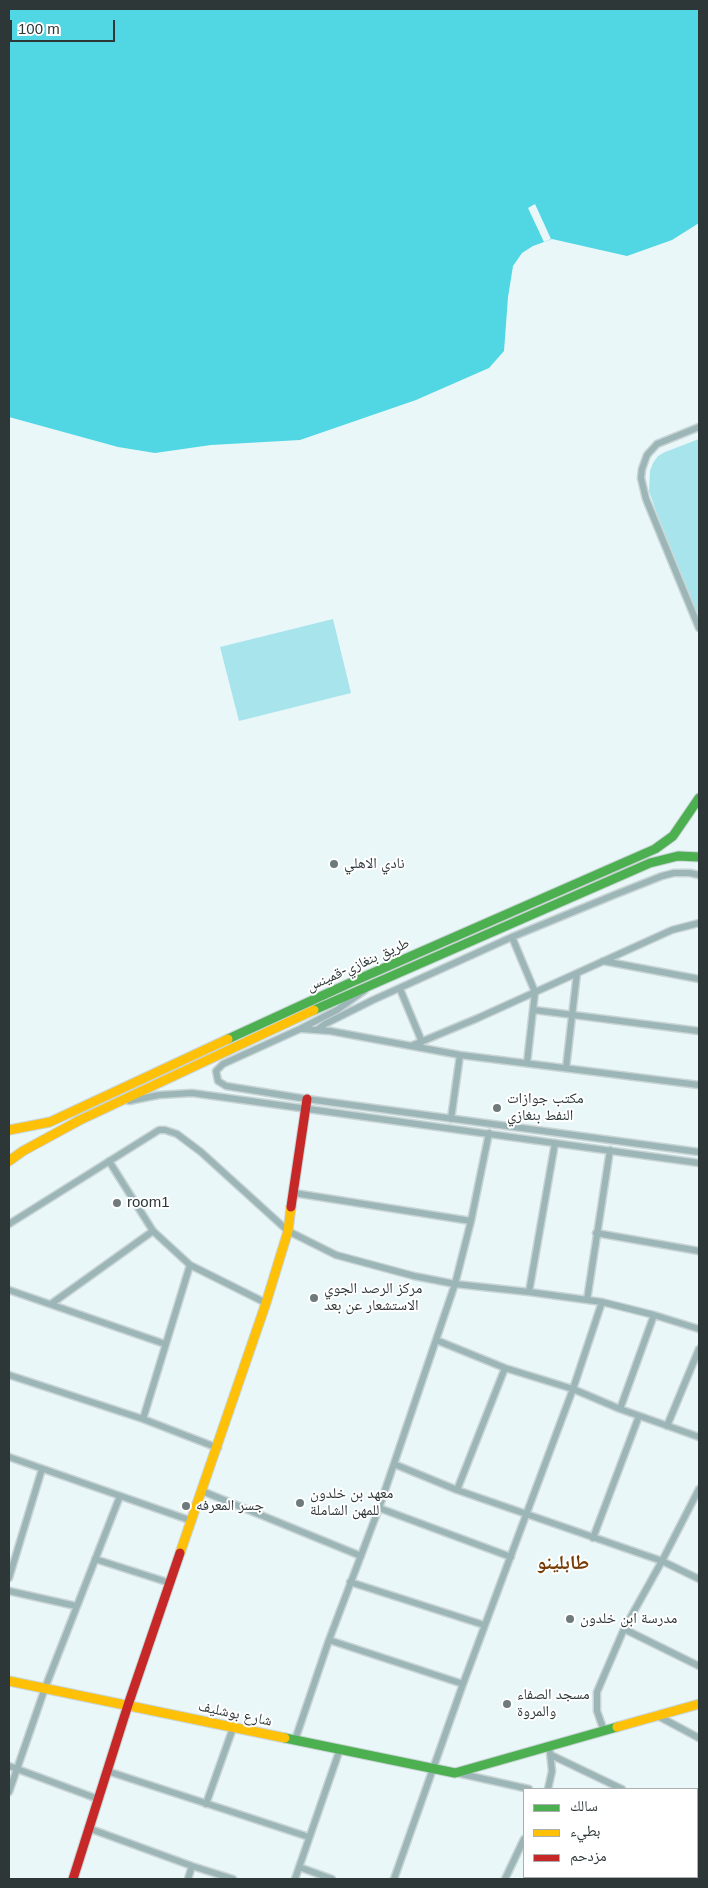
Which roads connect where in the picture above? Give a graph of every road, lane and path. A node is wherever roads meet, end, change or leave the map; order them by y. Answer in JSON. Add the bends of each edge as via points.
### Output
{"nodes":[{"id":1,"x":699,"y":428,"type":"edge"},
{"id":2,"x":699,"y":628,"type":"edge"},
{"id":3,"x":699,"y":798,"type":"edge"},
{"id":4,"x":699,"y":857,"type":"edge"},
{"id":5,"x":699,"y":875,"type":"edge"},
{"id":6,"x":699,"y":923,"type":"edge"},
{"id":7,"x":512,"y":938,"type":"junction"},
{"id":8,"x":603,"y":961,"type":"junction"},
{"id":9,"x":577,"y":973,"type":"junction"},
{"id":10,"x":699,"y":979,"type":"edge"},
{"id":11,"x":373,"y":984,"type":"junction"},
{"id":12,"x":400,"y":989,"type":"junction"},
{"id":13,"x":535,"y":992,"type":"junction"},
{"id":14,"x":534,"y":1010,"type":"junction"},
{"id":15,"x":572,"y":1014,"type":"junction"},
{"id":16,"x":300,"y":1029,"type":"junction"},
{"id":17,"x":317,"y":1030,"type":"junction"},
{"id":18,"x":699,"y":1031,"type":"edge"},
{"id":19,"x":422,"y":1042,"type":"junction"},
{"id":20,"x":411,"y":1046,"type":"junction"},
{"id":21,"x":460,"y":1055,"type":"junction"},
{"id":22,"x":527,"y":1063,"type":"junction"},
{"id":23,"x":566,"y":1068,"type":"junction"},
{"id":24,"x":699,"y":1084,"type":"edge"},
{"id":25,"x":308,"y":1098,"type":"junction"},
{"id":26,"x":116,"y":1102,"type":"junction"},
{"id":27,"x":306,"y":1108,"type":"junction"},
{"id":28,"x":451,"y":1118,"type":"junction"},
{"id":29,"x":9,"y":1130,"type":"edge"},
{"id":30,"x":489,"y":1133,"type":"junction"},
{"id":31,"x":555,"y":1143,"type":"junction"},
{"id":32,"x":634,"y":1144,"type":"junction"},
{"id":33,"x":654,"y":1146,"type":"junction"},
{"id":34,"x":610,"y":1150,"type":"junction"},
{"id":35,"x":699,"y":1152,"type":"edge"},
{"id":36,"x":632,"y":1154,"type":"junction"},
{"id":37,"x":651,"y":1156,"type":"junction"},
{"id":38,"x":9,"y":1161,"type":"edge"},
{"id":39,"x":109,"y":1161,"type":"junction"},
{"id":40,"x":699,"y":1163,"type":"edge"},
{"id":41,"x":294,"y":1193,"type":"junction"},
{"id":42,"x":471,"y":1221,"type":"junction"},
{"id":43,"x":9,"y":1224,"type":"edge"},
{"id":44,"x":153,"y":1231,"type":"junction"},
{"id":45,"x":288,"y":1231,"type":"junction"},
{"id":46,"x":596,"y":1233,"type":"junction"},
{"id":47,"x":699,"y":1251,"type":"edge"},
{"id":48,"x":190,"y":1265,"type":"junction"},
{"id":49,"x":455,"y":1284,"type":"junction"},
{"id":50,"x":9,"y":1290,"type":"edge"},
{"id":51,"x":529,"y":1292,"type":"junction"},
{"id":52,"x":587,"y":1300,"type":"junction"},
{"id":53,"x":602,"y":1302,"type":"junction"},
{"id":54,"x":266,"y":1303,"type":"junction"},
{"id":55,"x":51,"y":1304,"type":"junction"},
{"id":56,"x":654,"y":1315,"type":"junction"},
{"id":57,"x":699,"y":1329,"type":"edge"},
{"id":58,"x":436,"y":1340,"type":"junction"},
{"id":59,"x":165,"y":1344,"type":"junction"},
{"id":60,"x":699,"y":1349,"type":"edge"},
{"id":61,"x":505,"y":1368,"type":"junction"},
{"id":62,"x":9,"y":1375,"type":"edge"},
{"id":63,"x":573,"y":1389,"type":"junction"},
{"id":64,"x":620,"y":1409,"type":"junction"},
{"id":65,"x":639,"y":1416,"type":"junction"},
{"id":66,"x":143,"y":1419,"type":"junction"},
{"id":67,"x":667,"y":1426,"type":"junction"},
{"id":68,"x":699,"y":1438,"type":"edge"},
{"id":69,"x":218,"y":1448,"type":"junction"},
{"id":70,"x":9,"y":1458,"type":"edge"},
{"id":71,"x":394,"y":1464,"type":"junction"},
{"id":72,"x":42,"y":1469,"type":"junction"},
{"id":73,"x":699,"y":1489,"type":"edge"},
{"id":74,"x":457,"y":1490,"type":"junction"},
{"id":75,"x":202,"y":1491,"type":"junction"},
{"id":76,"x":120,"y":1496,"type":"junction"},
{"id":77,"x":379,"y":1508,"type":"junction"},
{"id":78,"x":526,"y":1515,"type":"junction"},
{"id":79,"x":192,"y":1520,"type":"junction"},
{"id":80,"x":593,"y":1538,"type":"junction"},
{"id":81,"x":361,"y":1556,"type":"junction"},
{"id":82,"x":511,"y":1557,"type":"junction"},
{"id":83,"x":95,"y":1559,"type":"junction"},
{"id":84,"x":662,"y":1561,"type":"junction"},
{"id":85,"x":9,"y":1578,"type":"edge"},
{"id":86,"x":699,"y":1579,"type":"edge"},
{"id":87,"x":350,"y":1582,"type":"junction"},
{"id":88,"x":170,"y":1583,"type":"junction"},
{"id":89,"x":9,"y":1590,"type":"edge"},
{"id":90,"x":76,"y":1606,"type":"junction"},
{"id":91,"x":484,"y":1625,"type":"junction"},
{"id":92,"x":624,"y":1629,"type":"junction"},
{"id":93,"x":329,"y":1640,"type":"junction"},
{"id":94,"x":699,"y":1666,"type":"edge"},
{"id":95,"x":9,"y":1681,"type":"edge"},
{"id":96,"x":462,"y":1684,"type":"junction"},
{"id":97,"x":45,"y":1688,"type":"junction"},
{"id":98,"x":699,"y":1704,"type":"edge"},
{"id":99,"x":128,"y":1705,"type":"junction"},
{"id":100,"x":658,"y":1716,"type":"junction"},
{"id":101,"x":233,"y":1728,"type":"junction"},
{"id":102,"x":604,"y":1731,"type":"junction"},
{"id":103,"x":699,"y":1738,"type":"edge"},
{"id":104,"x":295,"y":1740,"type":"junction"},
{"id":105,"x":340,"y":1749,"type":"junction"},
{"id":106,"x":550,"y":1750,"type":"junction"},
{"id":107,"x":12,"y":1767,"type":"edge"},
{"id":108,"x":434,"y":1769,"type":"junction"},
{"id":109,"x":107,"y":1771,"type":"junction"},
{"id":110,"x":455,"y":1772,"type":"junction"},
{"id":111,"x":525,"y":1788,"type":"edge"},
{"id":112,"x":548,"y":1788,"type":"edge"},
{"id":113,"x":620,"y":1788,"type":"edge"},
{"id":114,"x":9,"y":1792,"type":"edge"},
{"id":115,"x":98,"y":1799,"type":"junction"},
{"id":116,"x":206,"y":1804,"type":"junction"},
{"id":117,"x":88,"y":1828,"type":"junction"},
{"id":118,"x":309,"y":1837,"type":"junction"},
{"id":119,"x":523,"y":1841,"type":"edge"},
{"id":120,"x":516,"y":1855,"type":"junction"},
{"id":121,"x":523,"y":1858,"type":"edge"},
{"id":122,"x":192,"y":1866,"type":"junction"},
{"id":123,"x":298,"y":1867,"type":"junction"},
{"id":124,"x":73,"y":1879,"type":"edge"},
{"id":125,"x":188,"y":1879,"type":"edge"},
{"id":126,"x":233,"y":1879,"type":"edge"},
{"id":127,"x":295,"y":1879,"type":"edge"},
{"id":128,"x":332,"y":1879,"type":"edge"},
{"id":129,"x":394,"y":1879,"type":"edge"},
{"id":130,"x":505,"y":1879,"type":"edge"}],
"edges":[{"from":1,"to":2,"type":"street","via":[[657,444],[647,455],[641,478],[646,499]]},
{"from":3,"to":29,"type":"street","name":"طريق بنغازي-قمينس","via":[[672,836],[655,849],[352,982],[67,1114],[42,1124]]},
{"from":4,"to":11,"type":"street","via":[[678,856],[650,863]]},
{"from":5,"to":7,"type":"street","via":[[674,873],[662,876]]},
{"from":6,"to":8,"type":"street","via":[[672,930]]},
{"from":7,"to":12,"type":"street"},
{"from":7,"to":13,"type":"street"},
{"from":8,"to":9,"type":"street"},
{"from":8,"to":10,"type":"street"},
{"from":9,"to":13,"type":"street"},
{"from":9,"to":15,"type":"street"},
{"from":11,"to":16,"type":"street","via":[[347,1004]]},
{"from":11,"to":26,"type":"street"},
{"from":12,"to":17,"type":"street"},
{"from":12,"to":19,"type":"street"},
{"from":13,"to":14,"type":"street"},
{"from":13,"to":19,"type":"street"},
{"from":14,"to":15,"type":"street"},
{"from":14,"to":22,"type":"street"},
{"from":15,"to":18,"type":"street"},
{"from":15,"to":23,"type":"street"},
{"from":16,"to":17,"type":"street"},
{"from":16,"to":25,"type":"street","via":[[223,1064],[216,1074],[220,1083],[226,1086]]},
{"from":17,"to":20,"type":"street"},
{"from":19,"to":20,"type":"street"},
{"from":20,"to":21,"type":"street"},
{"from":21,"to":22,"type":"street"},
{"from":21,"to":28,"type":"street"},
{"from":22,"to":23,"type":"street"},
{"from":23,"to":24,"type":"street"},
{"from":25,"to":27,"type":"street"},
{"from":25,"to":28,"type":"street"},
{"from":26,"to":27,"type":"street","via":[[170,1093],[192,1093]]},
{"from":26,"to":38,"type":"street","via":[[48,1136]]},
{"from":27,"to":30,"type":"street"},
{"from":27,"to":41,"type":"street"},
{"from":28,"to":32,"type":"street"},
{"from":30,"to":31,"type":"street"},
{"from":30,"to":42,"type":"street"},
{"from":31,"to":34,"type":"street"},
{"from":31,"to":51,"type":"street"},
{"from":32,"to":33,"type":"street"},
{"from":32,"to":36,"type":"street"},
{"from":33,"to":35,"type":"street"},
{"from":33,"to":37,"type":"street"},
{"from":34,"to":36,"type":"street"},
{"from":34,"to":46,"type":"street"},
{"from":36,"to":37,"type":"street"},
{"from":37,"to":40,"type":"street"},
{"from":39,"to":43,"type":"street"},
{"from":39,"to":44,"type":"street"},
{"from":39,"to":45,"type":"street","via":[[159,1130],[172,1131],[201,1152]]},
{"from":41,"to":42,"type":"street"},
{"from":41,"to":45,"type":"street"},
{"from":42,"to":49,"type":"street"},
{"from":44,"to":48,"type":"street"},
{"from":44,"to":55,"type":"street"},
{"from":45,"to":49,"type":"street","via":[[336,1255]]},
{"from":45,"to":54,"type":"street"},
{"from":46,"to":47,"type":"street"},
{"from":46,"to":52,"type":"street"},
{"from":48,"to":54,"type":"street"},
{"from":48,"to":59,"type":"street"},
{"from":49,"to":51,"type":"street"},
{"from":49,"to":58,"type":"street"},
{"from":50,"to":55,"type":"street"},
{"from":51,"to":52,"type":"street"},
{"from":52,"to":53,"type":"street"},
{"from":53,"to":56,"type":"street"},
{"from":53,"to":63,"type":"street"},
{"from":54,"to":69,"type":"street"},
{"from":55,"to":59,"type":"street"},
{"from":56,"to":57,"type":"street"},
{"from":56,"to":64,"type":"street"},
{"from":58,"to":61,"type":"street"},
{"from":58,"to":71,"type":"street"},
{"from":59,"to":66,"type":"street"},
{"from":60,"to":67,"type":"street"},
{"from":61,"to":63,"type":"street"},
{"from":61,"to":74,"type":"street"},
{"from":62,"to":66,"type":"street"},
{"from":63,"to":64,"type":"street"},
{"from":63,"to":78,"type":"street"},
{"from":64,"to":65,"type":"street"},
{"from":65,"to":67,"type":"street"},
{"from":65,"to":80,"type":"street"},
{"from":66,"to":69,"type":"street"},
{"from":67,"to":68,"type":"street"},
{"from":69,"to":75,"type":"street"},
{"from":70,"to":72,"type":"street"},
{"from":71,"to":74,"type":"street"},
{"from":71,"to":77,"type":"street"},
{"from":72,"to":76,"type":"street"},
{"from":72,"to":85,"type":"street"},
{"from":73,"to":84,"type":"street"},
{"from":74,"to":78,"type":"street"},
{"from":75,"to":79,"type":"street"},
{"from":75,"to":81,"type":"street"},
{"from":76,"to":79,"type":"street"},
{"from":76,"to":83,"type":"street"},
{"from":77,"to":81,"type":"street"},
{"from":77,"to":82,"type":"street"},
{"from":78,"to":80,"type":"street"},
{"from":78,"to":82,"type":"street"},
{"from":79,"to":88,"type":"street"},
{"from":80,"to":84,"type":"street"},
{"from":81,"to":87,"type":"street"},
{"from":82,"to":91,"type":"street"},
{"from":83,"to":88,"type":"street"},
{"from":83,"to":90,"type":"street"},
{"from":84,"to":86,"type":"street"},
{"from":84,"to":92,"type":"street"},
{"from":87,"to":91,"type":"street"},
{"from":87,"to":93,"type":"street"},
{"from":88,"to":99,"type":"street"},
{"from":89,"to":90,"type":"street"},
{"from":90,"to":97,"type":"street"},
{"from":91,"to":96,"type":"street"},
{"from":92,"to":94,"type":"street"},
{"from":92,"to":102,"type":"street","via":[[597,1692],[597,1712]]},
{"from":93,"to":96,"type":"street"},
{"from":93,"to":104,"type":"street"},
{"from":95,"to":97,"type":"street","name":"شارع بوشليف"},
{"from":96,"to":108,"type":"street"},
{"from":97,"to":99,"type":"street","name":"شارع بوشليف"},
{"from":97,"to":107,"type":"street"},
{"from":98,"to":100,"type":"street"},
{"from":99,"to":101,"type":"street","name":"شارع بوشليف"},
{"from":99,"to":109,"type":"street"},
{"from":100,"to":102,"type":"street"},
{"from":100,"to":103,"type":"street"},
{"from":101,"to":104,"type":"street","name":"شارع بوشليف"},
{"from":101,"to":116,"type":"street"},
{"from":102,"to":106,"type":"street"},
{"from":104,"to":105,"type":"street","name":"شارع بوشليف"},
{"from":105,"to":108,"type":"street","name":"شارع بوشليف"},
{"from":105,"to":118,"type":"street"},
{"from":106,"to":110,"type":"street"},
{"from":106,"to":112,"type":"street","via":[[552,1771]]},
{"from":106,"to":113,"type":"street"},
{"from":107,"to":114,"type":"street"},
{"from":107,"to":115,"type":"street"},
{"from":108,"to":110,"type":"street","name":"شارع بوشليف"},
{"from":108,"to":129,"type":"street"},
{"from":109,"to":115,"type":"street"},
{"from":109,"to":116,"type":"street"},
{"from":110,"to":111,"type":"street"},
{"from":115,"to":117,"type":"street"},
{"from":116,"to":118,"type":"street"},
{"from":117,"to":122,"type":"street"},
{"from":117,"to":124,"type":"street"},
{"from":118,"to":123,"type":"street"},
{"from":119,"to":120,"type":"street"},
{"from":120,"to":121,"type":"street"},
{"from":120,"to":130,"type":"street"},
{"from":122,"to":125,"type":"street"},
{"from":122,"to":126,"type":"street"},
{"from":123,"to":127,"type":"street"},
{"from":123,"to":128,"type":"street"}]}
